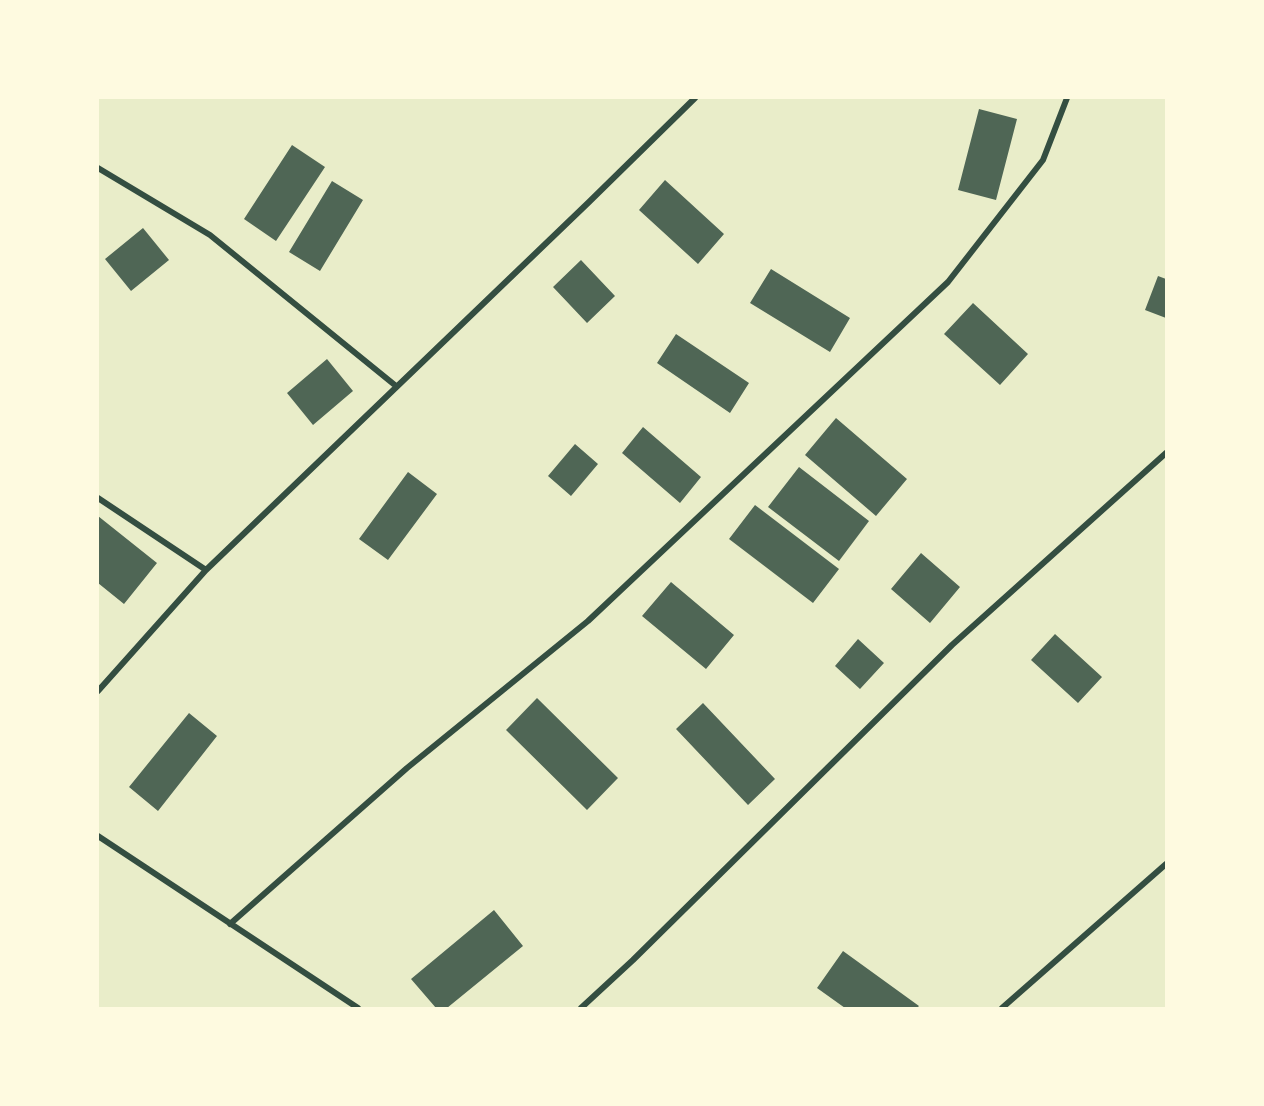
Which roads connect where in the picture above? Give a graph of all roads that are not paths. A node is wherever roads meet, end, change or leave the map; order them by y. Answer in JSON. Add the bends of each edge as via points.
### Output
{"nodes":[{"id":1,"x":695,"y":98,"type":"edge"},
{"id":2,"x":1067,"y":98,"type":"edge"},
{"id":3,"x":98,"y":168,"type":"edge"},
{"id":4,"x":396,"y":386,"type":"junction"},
{"id":5,"x":1167,"y":453,"type":"edge"},
{"id":6,"x":98,"y":498,"type":"edge"},
{"id":7,"x":206,"y":570,"type":"junction"},
{"id":8,"x":98,"y":691,"type":"edge"},
{"id":9,"x":98,"y":836,"type":"edge"},
{"id":10,"x":1167,"y":864,"type":"edge"},
{"id":11,"x":230,"y":924,"type":"junction"},
{"id":12,"x":354,"y":1008,"type":"edge"},
{"id":13,"x":581,"y":1008,"type":"edge"},
{"id":14,"x":1002,"y":1008,"type":"edge"}],
"edges":[{"from":1,"to":4,"type":"street"},
{"from":2,"to":11,"type":"street","via":[[1042,160],[948,282],[588,621],[407,768]]},
{"from":3,"to":4,"type":"street","via":[[210,235]]},
{"from":4,"to":7,"type":"street"},
{"from":5,"to":13,"type":"street","via":[[952,645]]},
{"from":6,"to":7,"type":"street"},
{"from":7,"to":8,"type":"street"},
{"from":9,"to":11,"type":"street"},
{"from":10,"to":14,"type":"street"},
{"from":11,"to":12,"type":"street"}]}
